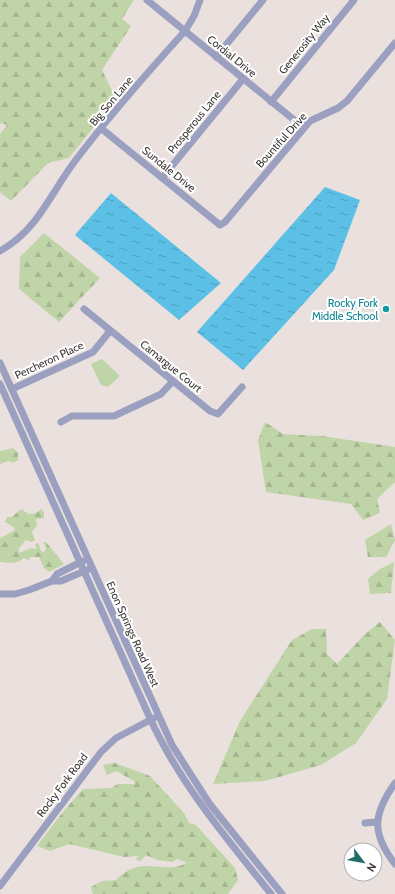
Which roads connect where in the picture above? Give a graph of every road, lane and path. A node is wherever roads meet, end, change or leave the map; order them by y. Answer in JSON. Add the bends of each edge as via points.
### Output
{"nodes":[{"id":1,"x":147,"y":0,"type":"edge"},
{"id":2,"x":200,"y":0,"type":"edge"},
{"id":3,"x":263,"y":0,"type":"edge"},
{"id":4,"x":354,"y":0,"type":"edge"},
{"id":5,"x":184,"y":31,"type":"junction"},
{"id":6,"x":395,"y":43,"type":"edge"},
{"id":7,"x":216,"y":58,"type":"junction"},
{"id":8,"x":243,"y":79,"type":"junction"},
{"id":9,"x":271,"y":102,"type":"junction"},
{"id":10,"x":304,"y":128,"type":"junction"},
{"id":11,"x":102,"y":129,"type":"junction"},
{"id":12,"x":162,"y":178,"type":"junction"},
{"id":13,"x":222,"y":224,"type":"joint"},
{"id":14,"x":0,"y":251,"type":"edge"},
{"id":15,"x":84,"y":309,"type":"dead end"},
{"id":16,"x":110,"y":331,"type":"junction"},
{"id":17,"x":0,"y":363,"type":"edge"},
{"id":18,"x":173,"y":381,"type":"junction"},
{"id":19,"x":0,"y":384,"type":"edge"},
{"id":20,"x":242,"y":387,"type":"dead end"},
{"id":21,"x":12,"y":389,"type":"junction"},
{"id":22,"x":61,"y":422,"type":"dead end"},
{"id":23,"x":88,"y":559,"type":"junction"},
{"id":24,"x":80,"y":563,"type":"junction"},
{"id":25,"x":92,"y":568,"type":"junction"},
{"id":26,"x":84,"y":572,"type":"junction"},
{"id":27,"x":52,"y":581,"type":"junction"},
{"id":28,"x":0,"y":594,"type":"edge"},
{"id":29,"x":158,"y":716,"type":"junction"},
{"id":30,"x":150,"y":720,"type":"junction"},
{"id":31,"x":395,"y":783,"type":"edge"},
{"id":32,"x":377,"y":822,"type":"junction"},
{"id":33,"x":365,"y":823,"type":"dead end"},
{"id":34,"x":395,"y":864,"type":"edge"},
{"id":35,"x":0,"y":886,"type":"edge"},
{"id":36,"x":271,"y":894,"type":"edge"},
{"id":37,"x":282,"y":894,"type":"edge"}],
"edges":[{"from":1,"to":5,"type":"street","name":"Cordial Drive"},
{"from":2,"to":5,"type":"street","name":"Big Son Lane","via":[[194,16]]},
{"from":3,"to":7,"type":"street"},
{"from":4,"to":9,"type":"street","name":"Generosity Way"},
{"from":5,"to":7,"type":"street","name":"Cordial Drive"},
{"from":5,"to":11,"type":"street","name":"Big Son Lane"},
{"from":6,"to":10,"type":"street","name":"Bountiful Drive","via":[[346,101],[338,108],[310,121]]},
{"from":7,"to":8,"type":"street","name":"Cordial Drive"},
{"from":8,"to":9,"type":"street","name":"Cordial Drive"},
{"from":8,"to":12,"type":"street","name":"Prosperous Lane"},
{"from":9,"to":10,"type":"street","name":"Cordial Drive"},
{"from":10,"to":13,"type":"street","name":"Bountiful Drive"},
{"from":11,"to":12,"type":"street","name":"Sundale Drive"},
{"from":11,"to":14,"type":"street","name":"Big Son Lane","via":[[75,162],[39,217],[23,236]]},
{"from":12,"to":13,"type":"street","name":"Sundale Drive","via":[[220,226]]},
{"from":15,"to":16,"type":"street","name":"Camargue Court"},
{"from":16,"to":18,"type":"street","name":"Camargue Court"},
{"from":16,"to":21,"type":"street","name":"Percheron Place","via":[[93,352]]},
{"from":17,"to":21,"type":"street","name":"Enon Springs Road West"},
{"from":18,"to":20,"type":"street","name":"Camargue Court","via":[[210,411],[218,414]]},
{"from":18,"to":22,"type":"street","via":[[161,394],[114,416],[72,416]]},
{"from":19,"to":24,"type":"street"},
{"from":21,"to":23,"type":"street","name":"Enon Springs Road West"},
{"from":23,"to":24,"type":"street"},
{"from":23,"to":25,"type":"street","name":"Enon Springs Road West"},
{"from":24,"to":26,"type":"street"},
{"from":24,"to":27,"type":"street","via":[[57,574]]},
{"from":25,"to":26,"type":"street"},
{"from":25,"to":29,"type":"street","name":"Enon Springs Road West"},
{"from":26,"to":27,"type":"street","via":[[61,581]]},
{"from":26,"to":30,"type":"street"},
{"from":27,"to":28,"type":"street","via":[[15,594]]},
{"from":29,"to":30,"type":"street","name":"Rocky Fork Road"},
{"from":29,"to":37,"type":"street","name":"Enon Springs Road West","via":[[196,785]]},
{"from":30,"to":35,"type":"street","name":"Rocky Fork Road","via":[[116,738],[101,752]]},
{"from":30,"to":36,"type":"street","via":[[190,792]]},
{"from":31,"to":32,"type":"street","via":[[380,807]]},
{"from":32,"to":33,"type":"street"},
{"from":32,"to":34,"type":"street","via":[[380,840]]}]}
